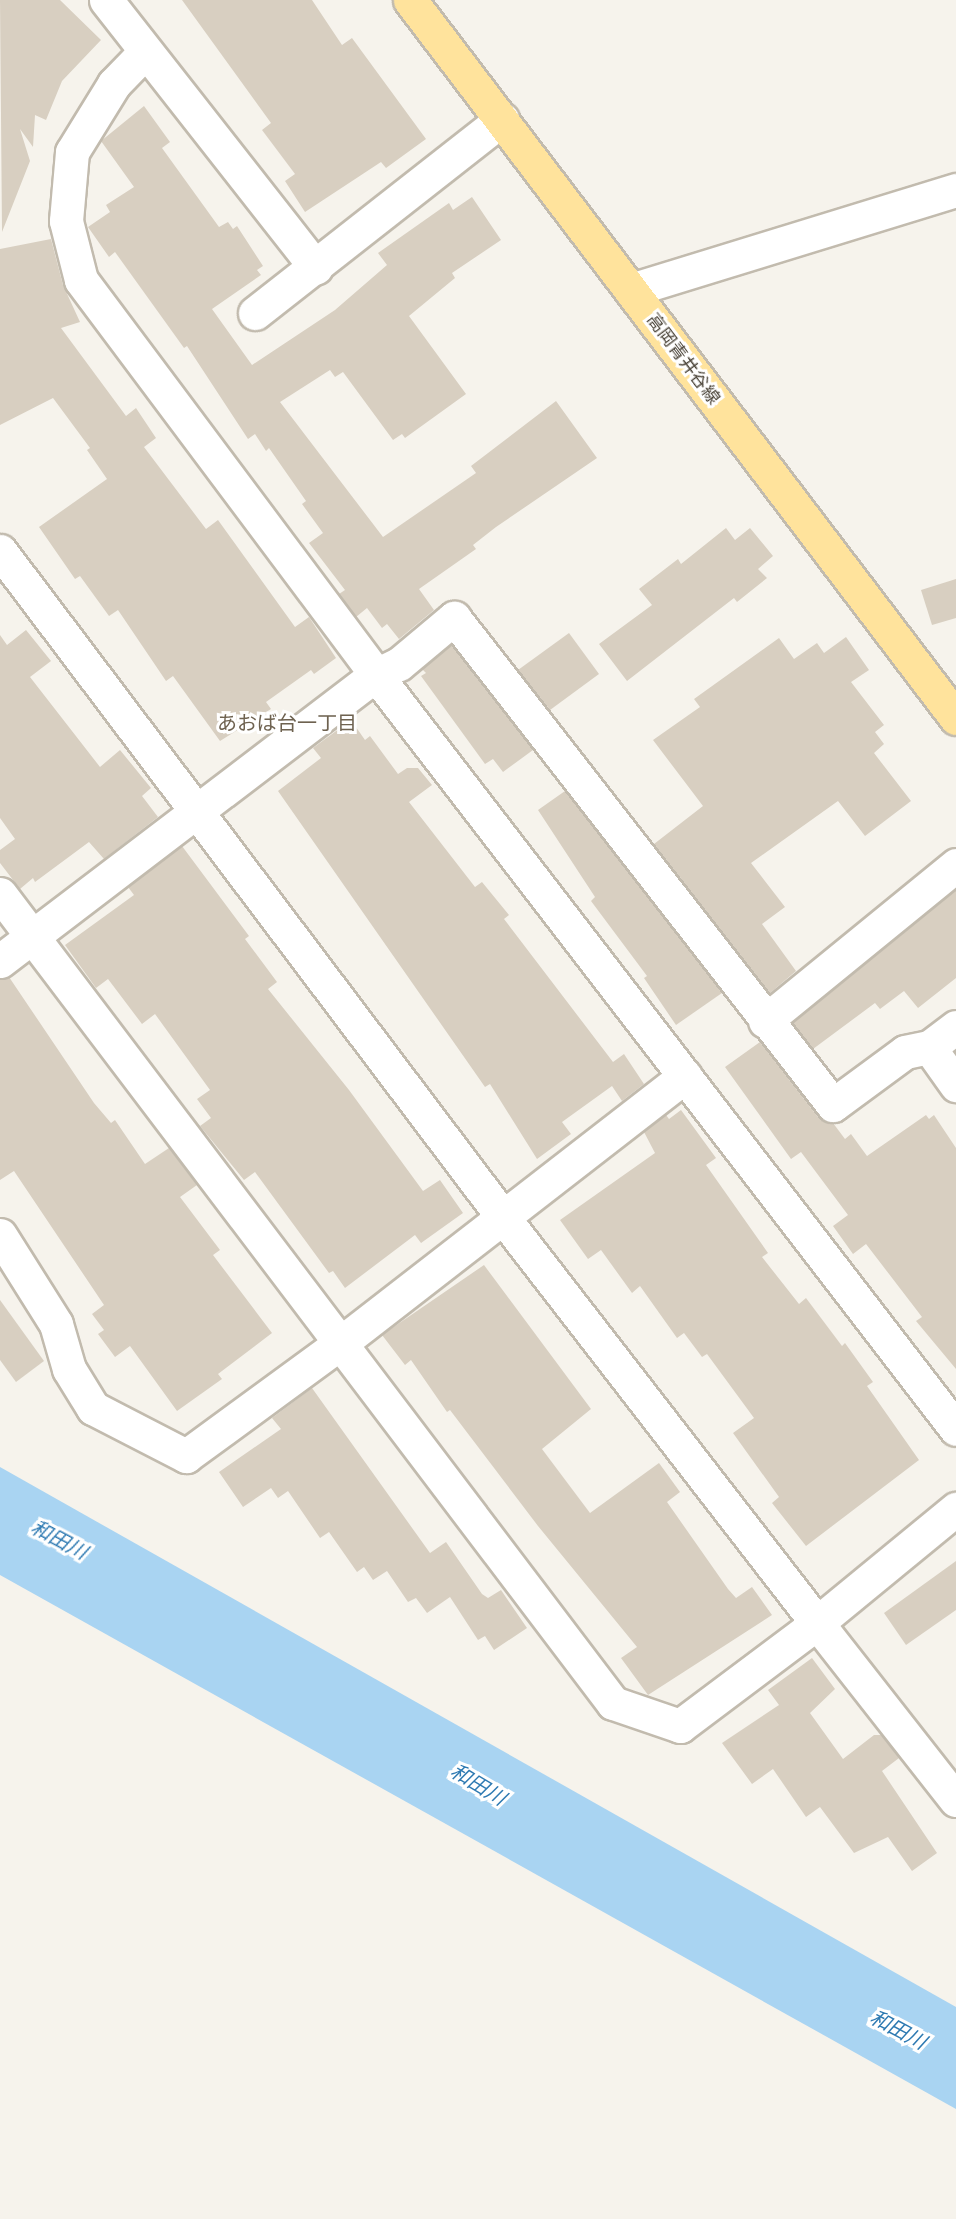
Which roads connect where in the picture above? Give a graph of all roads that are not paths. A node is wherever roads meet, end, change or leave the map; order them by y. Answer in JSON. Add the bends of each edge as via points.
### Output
{"nodes":[{"id":1,"x":105,"y":0,"type":"edge"},
{"id":2,"x":410,"y":0,"type":"edge"},
{"id":3,"x":145,"y":52,"type":"junction"},
{"id":4,"x":502,"y":119,"type":"junction"},
{"id":5,"x":956,"y":190,"type":"edge"},
{"id":6,"x":316,"y":268,"type":"junction"},
{"id":7,"x":631,"y":290,"type":"junction"},
{"id":8,"x":255,"y":313,"type":"dead end"},
{"id":9,"x":0,"y":551,"type":"edge"},
{"id":10,"x":376,"y":675,"type":"junction"},
{"id":11,"x":956,"y":718,"type":"edge"},
{"id":12,"x":197,"y":811,"type":"junction"},
{"id":13,"x":956,"y":865,"type":"edge"},
{"id":14,"x":0,"y":894,"type":"edge"},
{"id":15,"x":33,"y":936,"type":"junction"},
{"id":16,"x":0,"y":961,"type":"edge"},
{"id":17,"x":765,"y":1021,"type":"junction"},
{"id":18,"x":956,"y":1027,"type":"edge"},
{"id":19,"x":929,"y":1047,"type":"junction"},
{"id":20,"x":685,"y":1076,"type":"junction"},
{"id":21,"x":956,"y":1085,"type":"edge"},
{"id":22,"x":502,"y":1216,"type":"junction"},
{"id":23,"x":0,"y":1234,"type":"edge"},
{"id":24,"x":342,"y":1342,"type":"junction"},
{"id":25,"x":956,"y":1429,"type":"edge"},
{"id":26,"x":956,"y":1509,"type":"edge"},
{"id":27,"x":817,"y":1623,"type":"junction"},
{"id":28,"x":956,"y":1800,"type":"edge"}],
"edges":[{"from":1,"to":3,"type":"street"},
{"from":2,"to":4,"type":"main road","name":"高岡青井谷線"},
{"from":3,"to":6,"type":"street"},
{"from":3,"to":10,"type":"street","via":[[114,84],[72,152],[66,221],[81,280]]},
{"from":4,"to":6,"type":"street"},
{"from":4,"to":7,"type":"main road","name":"高岡青井谷線"},
{"from":5,"to":7,"type":"street"},
{"from":6,"to":8,"type":"street"},
{"from":7,"to":11,"type":"main road","name":"高岡青井谷線"},
{"from":9,"to":12,"type":"street"},
{"from":10,"to":12,"type":"street"},
{"from":10,"to":17,"type":"street","via":[[399,664],[454,618]]},
{"from":10,"to":20,"type":"street"},
{"from":12,"to":15,"type":"street"},
{"from":12,"to":22,"type":"street"},
{"from":13,"to":17,"type":"street"},
{"from":14,"to":15,"type":"street"},
{"from":15,"to":16,"type":"street"},
{"from":15,"to":24,"type":"street"},
{"from":17,"to":19,"type":"street","via":[[833,1105],[904,1052]]},
{"from":18,"to":19,"type":"street"},
{"from":19,"to":21,"type":"street"},
{"from":20,"to":22,"type":"street"},
{"from":20,"to":25,"type":"street"},
{"from":22,"to":24,"type":"street"},
{"from":22,"to":27,"type":"street"},
{"from":23,"to":24,"type":"street","via":[[56,1324],[69,1369],[93,1408],[186,1456]]},
{"from":24,"to":27,"type":"street","via":[[613,1703],[680,1726]]},
{"from":26,"to":27,"type":"street"},
{"from":27,"to":28,"type":"street"}]}
